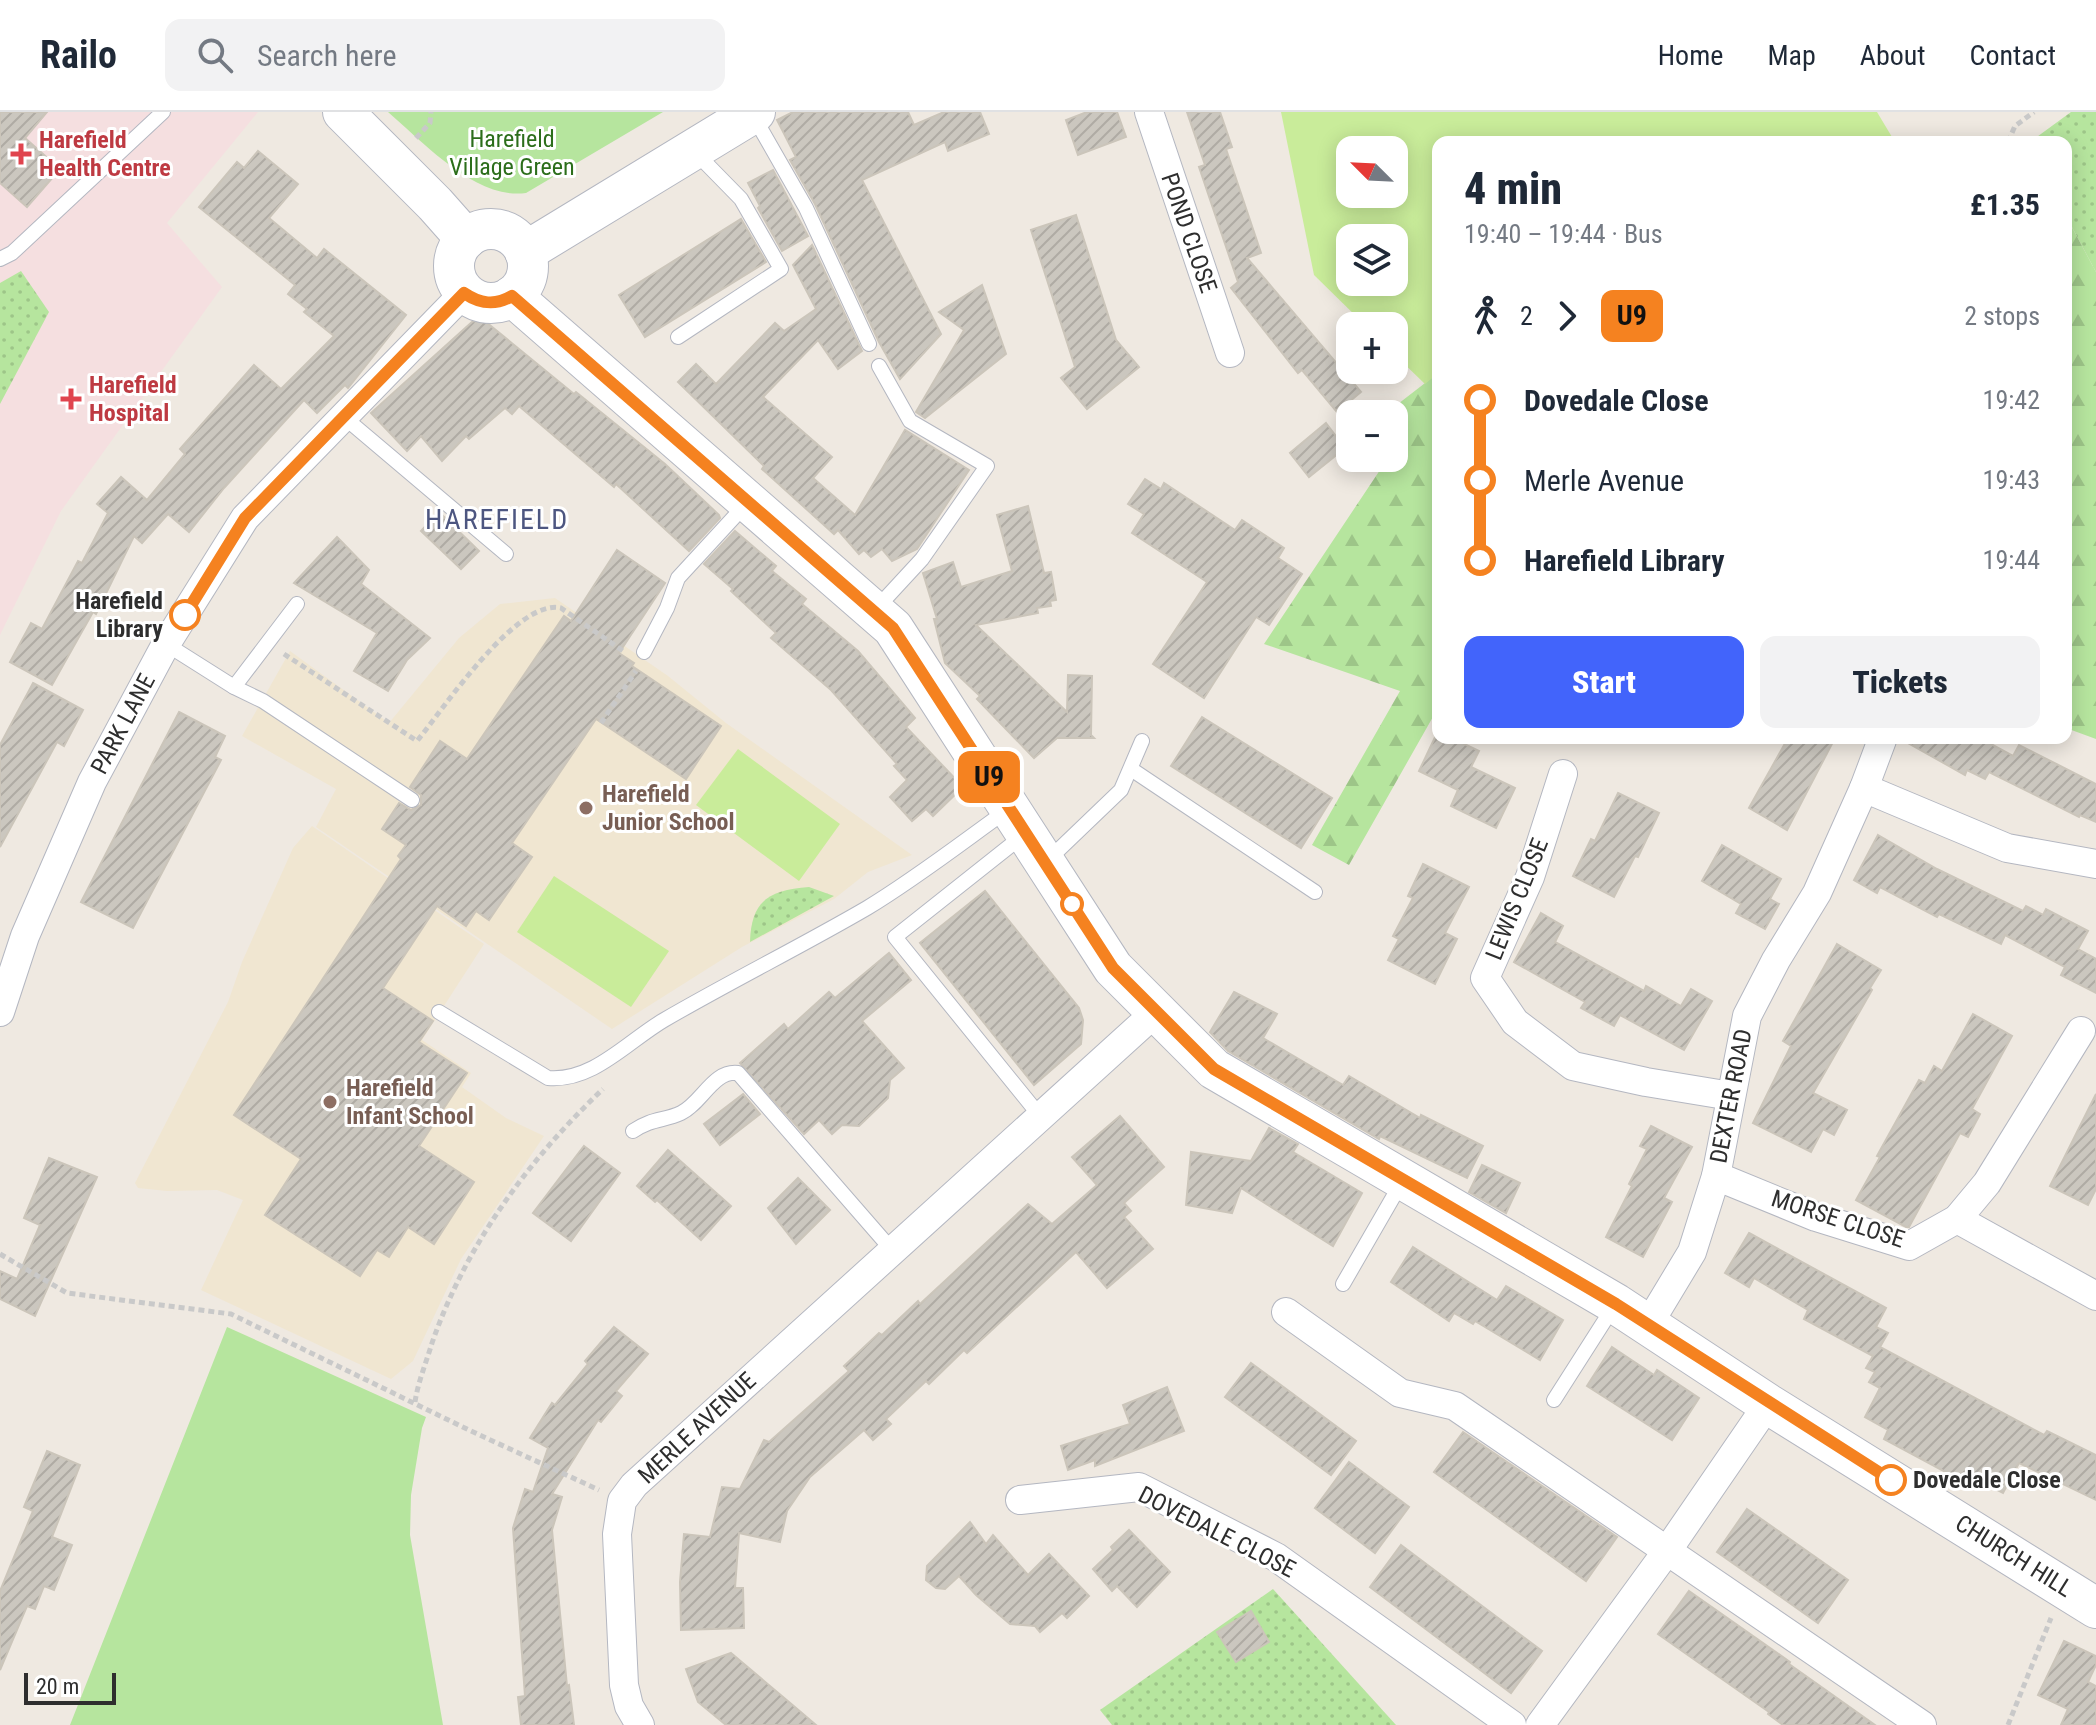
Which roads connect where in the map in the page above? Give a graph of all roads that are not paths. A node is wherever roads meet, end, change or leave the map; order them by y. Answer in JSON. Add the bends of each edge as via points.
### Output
{"nodes":[{"id":1,"x":163,"y":112,"type":"edge"},
{"id":2,"x":343,"y":112,"type":"edge"},
{"id":3,"x":1149,"y":112,"type":"edge"},
{"id":4,"x":753,"y":113,"type":"edge"},
{"id":5,"x":693,"y":150,"type":"junction"},
{"id":6,"x":466,"y":239,"type":"junction"},
{"id":7,"x":525,"y":252,"type":"junction"},
{"id":8,"x":2,"y":256,"type":"edge"},
{"id":9,"x":464,"y":293,"type":"junction"},
{"id":10,"x":512,"y":296,"type":"junction"},
{"id":11,"x":678,"y":337,"type":"dead end"},
{"id":12,"x":869,"y":344,"type":"dead end"},
{"id":13,"x":1230,"y":353,"type":"dead end"},
{"id":14,"x":879,"y":366,"type":"dead end"},
{"id":15,"x":345,"y":418,"type":"junction"},
{"id":16,"x":748,"y":501,"type":"junction"},
{"id":17,"x":506,"y":554,"type":"dead end"},
{"id":18,"x":297,"y":604,"type":"dead end"},
{"id":19,"x":874,"y":611,"type":"junction"},
{"id":20,"x":166,"y":644,"type":"junction"},
{"id":21,"x":638,"y":657,"type":"road end"},
{"id":22,"x":234,"y":687,"type":"junction"},
{"id":23,"x":1142,"y":741,"type":"dead end"},
{"id":24,"x":1880,"y":744,"type":"edge"},
{"id":25,"x":1131,"y":769,"type":"junction"},
{"id":26,"x":1563,"y":774,"type":"dead end"},
{"id":27,"x":1864,"y":788,"type":"junction"},
{"id":28,"x":412,"y":800,"type":"dead end"},
{"id":29,"x":1027,"y":835,"type":"junction"},
{"id":30,"x":2096,"y":864,"type":"edge"},
{"id":31,"x":1315,"y":892,"type":"dead end"},
{"id":32,"x":1157,"y":1011,"type":"junction"},
{"id":33,"x":0,"y":1012,"type":"edge"},
{"id":34,"x":439,"y":1012,"type":"dead end"},
{"id":35,"x":2081,"y":1031,"type":"dead end"},
{"id":36,"x":1731,"y":1096,"type":"junction"},
{"id":37,"x":1040,"y":1116,"type":"junction"},
{"id":38,"x":633,"y":1131,"type":"dead end"},
{"id":39,"x":1716,"y":1176,"type":"junction"},
{"id":40,"x":1403,"y":1180,"type":"junction"},
{"id":41,"x":1957,"y":1219,"type":"junction"},
{"id":42,"x":892,"y":1250,"type":"junction"},
{"id":43,"x":1343,"y":1284,"type":"dead end"},
{"id":44,"x":2096,"y":1296,"type":"edge"},
{"id":45,"x":1286,"y":1312,"type":"dead end"},
{"id":46,"x":1632,"y":1315,"type":"junction"},
{"id":47,"x":1554,"y":1400,"type":"dead end"},
{"id":48,"x":1768,"y":1404,"type":"junction"},
{"id":49,"x":1020,"y":1500,"type":"dead end"},
{"id":50,"x":1667,"y":1551,"type":"junction"},
{"id":51,"x":2081,"y":1598,"type":"edge"},
{"id":52,"x":640,"y":1725,"type":"edge"},
{"id":53,"x":1512,"y":1725,"type":"edge"},
{"id":54,"x":1540,"y":1725,"type":"edge"},
{"id":55,"x":1922,"y":1725,"type":"edge"}],
"edges":[{"from":1,"to":8,"type":"lane","via":[[12,253]]},
{"from":2,"to":6,"type":"street"},
{"from":3,"to":13,"type":"street","name":"POND CLOSE"},
{"from":4,"to":5,"type":"street"},
{"from":4,"to":12,"type":"lane","via":[[806,208]]},
{"from":5,"to":7,"type":"street"},
{"from":5,"to":11,"type":"lane","via":[[741,199],[781,269]]},
{"from":6,"to":7,"type":"street","via":[[481,230],[499,230]]},
{"from":6,"to":9,"type":"street","via":[[454,260]]},
{"from":7,"to":10,"type":"street","via":[[526,276]]},
{"from":9,"to":10,"type":"street","via":[[482,303]]},
{"from":9,"to":15,"type":"street","name":"PARK LANE"},
{"from":10,"to":16,"type":"street","name":"CHURCH HILL"},
{"from":14,"to":19,"type":"lane","via":[[910,421],[987,466],[922,559]]},
{"from":15,"to":17,"type":"lane"},
{"from":15,"to":20,"type":"street","name":"PARK LANE","via":[[245,518]]},
{"from":16,"to":19,"type":"street","name":"CHURCH HILL"},
{"from":16,"to":21,"type":"lane","via":[[678,578]]},
{"from":18,"to":22,"type":"lane"},
{"from":19,"to":29,"type":"street","name":"CHURCH HILL","via":[[893,628]]},
{"from":20,"to":22,"type":"lane"},
{"from":20,"to":33,"type":"street","name":"PARK LANE","via":[[92,782],[25,936]]},
{"from":22,"to":28,"type":"lane"},
{"from":23,"to":25,"type":"lane"},
{"from":24,"to":27,"type":"street","name":"DEXTER ROAD"},
{"from":25,"to":29,"type":"lane","via":[[1121,790]]},
{"from":25,"to":31,"type":"lane"},
{"from":26,"to":36,"type":"street","name":"LEWIS CLOSE","via":[[1530,877],[1485,978],[1515,1022],[1573,1066]]},
{"from":27,"to":30,"type":"street","via":[[2007,848]]},
{"from":27,"to":36,"type":"street","name":"DEXTER ROAD","via":[[1817,893],[1747,1016]]},
{"from":29,"to":32,"type":"street","name":"CHURCH HILL","via":[[1113,968]]},
{"from":29,"to":34,"type":"lane","via":[[888,895],[661,1022],[586,1073],[565,1080],[548,1078]]},
{"from":29,"to":37,"type":"lane","via":[[895,937]]},
{"from":32,"to":37,"type":"street","name":"MERLE AVENUE"},
{"from":32,"to":40,"type":"street","name":"CHURCH HILL","via":[[1214,1069]]},
{"from":35,"to":41,"type":"street","name":"MORSE CLOSE","via":[[1987,1183]]},
{"from":36,"to":39,"type":"street","name":"DEXTER ROAD"},
{"from":37,"to":42,"type":"street","name":"MERLE AVENUE"},
{"from":38,"to":42,"type":"lane","via":[[682,1113],[722,1076],[738,1073]]},
{"from":39,"to":41,"type":"street","name":"MORSE CLOSE","via":[[1816,1217],[1909,1246]]},
{"from":39,"to":46,"type":"street","name":"DEXTER ROAD","via":[[1692,1252]]},
{"from":40,"to":43,"type":"lane"},
{"from":40,"to":46,"type":"street","name":"CHURCH HILL"},
{"from":41,"to":44,"type":"street"},
{"from":42,"to":52,"type":"street","name":"MERLE AVENUE","via":[[622,1501],[617,1534],[624,1685]]},
{"from":45,"to":50,"type":"street","via":[[1400,1393],[1455,1406]]},
{"from":46,"to":47,"type":"lane"},
{"from":46,"to":48,"type":"street","name":"CHURCH HILL"},
{"from":48,"to":50,"type":"street"},
{"from":48,"to":51,"type":"street","name":"CHURCH HILL"},
{"from":49,"to":53,"type":"street","name":"DOVEDALE CLOSE","via":[[1139,1487],[1276,1557]]},
{"from":50,"to":54,"type":"street"},
{"from":50,"to":55,"type":"street"}]}
